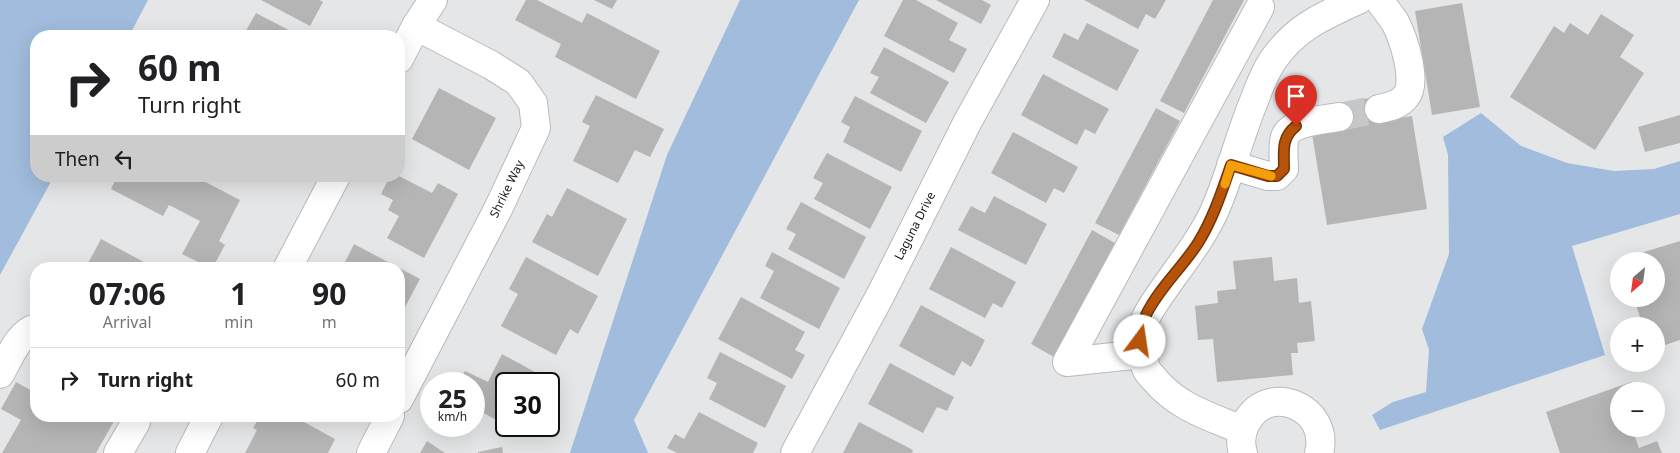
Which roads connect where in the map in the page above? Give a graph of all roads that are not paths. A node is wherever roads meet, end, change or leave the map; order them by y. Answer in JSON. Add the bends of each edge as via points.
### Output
{"nodes":[{"id":1,"x":432,"y":0,"type":"edge"},
{"id":2,"x":1035,"y":0,"type":"edge"},
{"id":3,"x":1358,"y":0,"type":"edge"},
{"id":4,"x":1379,"y":0,"type":"edge"},
{"id":5,"x":1260,"y":7,"type":"dead end"},
{"id":6,"x":416,"y":26,"type":"junction"},
{"id":7,"x":405,"y":47,"type":"edge"},
{"id":8,"x":1379,"y":110,"type":"tunnel mouth"},
{"id":9,"x":1339,"y":118,"type":"tunnel mouth"},
{"id":10,"x":1231,"y":165,"type":"junction"},
{"id":11,"x":333,"y":182,"type":"edge"},
{"id":12,"x":291,"y":262,"type":"edge"},
{"id":13,"x":30,"y":330,"type":"edge"},
{"id":14,"x":1142,"y":354,"type":"junction"},
{"id":15,"x":0,"y":374,"type":"edge"},
{"id":16,"x":405,"y":387,"type":"edge"},
{"id":17,"x":136,"y":422,"type":"edge"},
{"id":18,"x":206,"y":422,"type":"edge"},
{"id":19,"x":387,"y":422,"type":"edge"},
{"id":20,"x":1243,"y":441,"type":"edge"},
{"id":21,"x":118,"y":453,"type":"edge"},
{"id":22,"x":190,"y":453,"type":"edge"},
{"id":23,"x":371,"y":453,"type":"edge"},
{"id":24,"x":795,"y":453,"type":"edge"},
{"id":25,"x":1319,"y":453,"type":"edge"}],
"edges":[{"from":1,"to":6,"type":"street"},
{"from":2,"to":24,"type":"street","name":"Laguna Drive","via":[[968,121],[880,296]]},
{"from":3,"to":10,"type":"street","via":[[1316,19],[1291,38],[1272,61],[1259,86]]},
{"from":4,"to":8,"type":"street","via":[[1395,23],[1410,66],[1411,86],[1407,96],[1396,105]]},
{"from":5,"to":14,"type":"street","via":[[1067,362]]},
{"from":6,"to":7,"type":"street"},
{"from":6,"to":16,"type":"street","name":"Shrike Way","via":[[518,82],[533,103],[536,128],[498,209]]},
{"from":9,"to":10,"type":"street","via":[[1296,126],[1289,131],[1285,139],[1284,169],[1277,176]]},
{"from":10,"to":14,"type":"street","via":[[1199,241],[1146,316],[1140,341]]},
{"from":11,"to":12,"type":"street"},
{"from":13,"to":15,"type":"street"},
{"from":14,"to":20,"type":"street","via":[[1146,369],[1163,390]]},
{"from":17,"to":21,"type":"street"},
{"from":18,"to":22,"type":"street"},
{"from":19,"to":23,"type":"street"},
{"from":20,"to":25,"type":"street","via":[[1249,417],[1259,408],[1275,402],[1289,402],[1306,410],[1315,420],[1320,434]]}]}
